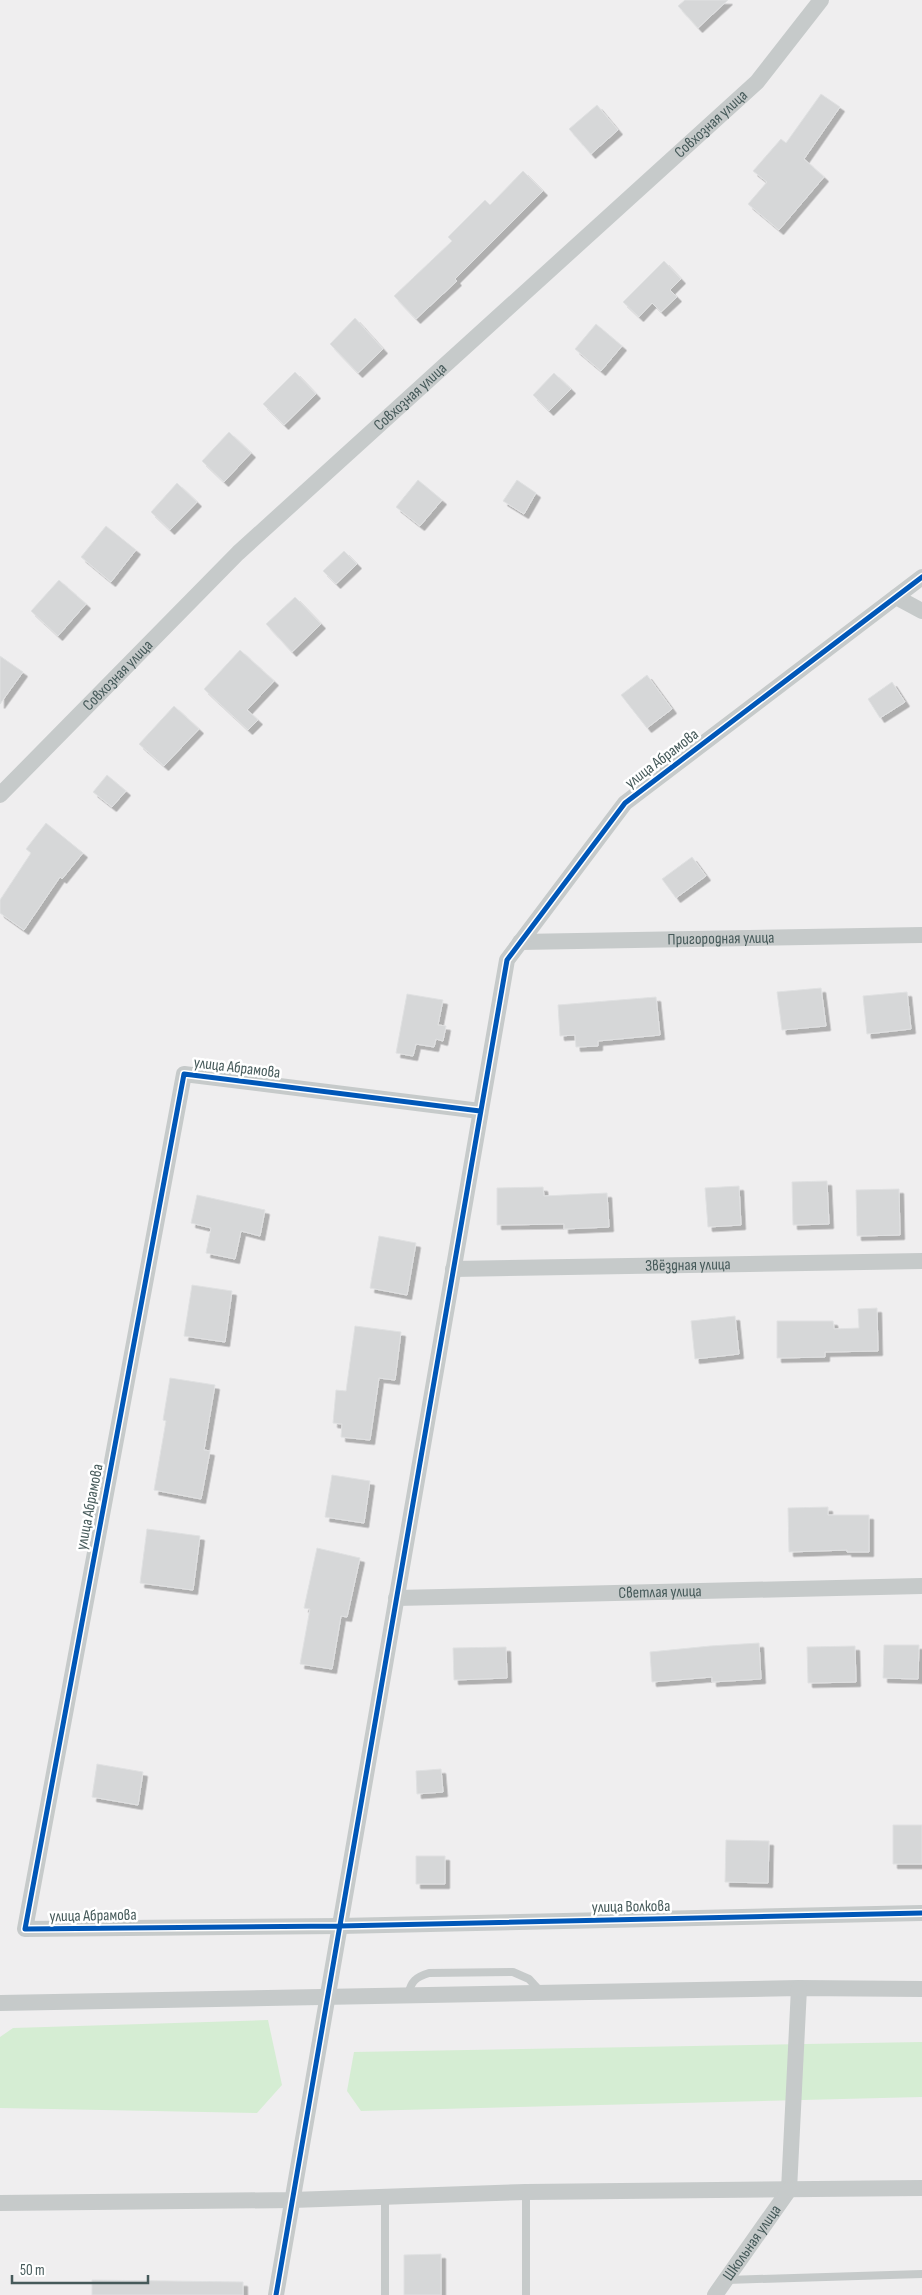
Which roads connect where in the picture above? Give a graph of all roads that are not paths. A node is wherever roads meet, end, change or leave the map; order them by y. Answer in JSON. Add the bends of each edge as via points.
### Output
{"nodes":[{"id":1,"x":821,"y":0,"type":"edge"},
{"id":2,"x":922,"y":577,"type":"edge"},
{"id":3,"x":896,"y":597,"type":"junction"},
{"id":4,"x":922,"y":612,"type":"edge"},
{"id":5,"x":0,"y":795,"type":"edge"},
{"id":6,"x":922,"y":935,"type":"edge"},
{"id":7,"x":520,"y":942,"type":"junction"},
{"id":8,"x":480,"y":1111,"type":"junction"},
{"id":9,"x":922,"y":1261,"type":"edge"},
{"id":10,"x":453,"y":1269,"type":"junction"},
{"id":11,"x":922,"y":1586,"type":"edge"},
{"id":12,"x":396,"y":1598,"type":"junction"},
{"id":13,"x":922,"y":1913,"type":"edge"},
{"id":14,"x":340,"y":1926,"type":"junction"},
{"id":15,"x":799,"y":1988,"type":"junction"},
{"id":16,"x":922,"y":1989,"type":"edge"},
{"id":17,"x":328,"y":1996,"type":"junction"},
{"id":18,"x":0,"y":2003,"type":"edge"},
{"id":19,"x":922,"y":2188,"type":"edge"},
{"id":20,"x":789,"y":2190,"type":"junction"},
{"id":21,"x":526,"y":2192,"type":"junction"},
{"id":22,"x":385,"y":2196,"type":"junction"},
{"id":23,"x":292,"y":2200,"type":"junction"},
{"id":24,"x":0,"y":2203,"type":"edge"},
{"id":25,"x":922,"y":2274,"type":"edge"},
{"id":26,"x":725,"y":2280,"type":"junction"},
{"id":27,"x":276,"y":2295,"type":"edge"},
{"id":28,"x":385,"y":2295,"type":"edge"},
{"id":29,"x":526,"y":2295,"type":"edge"},
{"id":30,"x":715,"y":2295,"type":"edge"}],
"edges":[{"from":1,"to":5,"type":"street","name":"Совхозная улица","via":[[756,82],[238,553]]},
{"from":2,"to":3,"type":"street","name":"улица Абрамова"},
{"from":3,"to":4,"type":"street"},
{"from":3,"to":7,"type":"street","name":"улица Абрамова","via":[[625,803]]},
{"from":6,"to":7,"type":"street","name":"Пригородная улица"},
{"from":7,"to":8,"type":"street","name":"улица Абрамова","via":[[506,960]]},
{"from":8,"to":10,"type":"street","name":"улица Абрамова"},
{"from":8,"to":14,"type":"street","name":"улица Абрамова","via":[[184,1074],[25,1929]]},
{"from":9,"to":10,"type":"street","name":"Звёздная улица"},
{"from":10,"to":12,"type":"street","name":"улица Абрамова"},
{"from":11,"to":12,"type":"street","name":"Светлая улица"},
{"from":12,"to":14,"type":"street","name":"улица Абрамова"},
{"from":13,"to":14,"type":"street","name":"улица Волкова"},
{"from":14,"to":17,"type":"street","name":"улица Абрамова"},
{"from":15,"to":16,"type":"street"},
{"from":15,"to":17,"type":"street"},
{"from":15,"to":20,"type":"street"},
{"from":17,"to":18,"type":"street"},
{"from":17,"to":23,"type":"street","name":"улица Абрамова"},
{"from":19,"to":20,"type":"street"},
{"from":20,"to":21,"type":"street"},
{"from":20,"to":26,"type":"street","name":"Школьная улица"},
{"from":21,"to":22,"type":"street"},
{"from":21,"to":29,"type":"lane"},
{"from":22,"to":23,"type":"street"},
{"from":22,"to":28,"type":"lane"},
{"from":23,"to":24,"type":"street"},
{"from":23,"to":27,"type":"street","name":"улица Абрамова"},
{"from":25,"to":26,"type":"lane"},
{"from":26,"to":30,"type":"street","name":"Школьная улица"}]}
